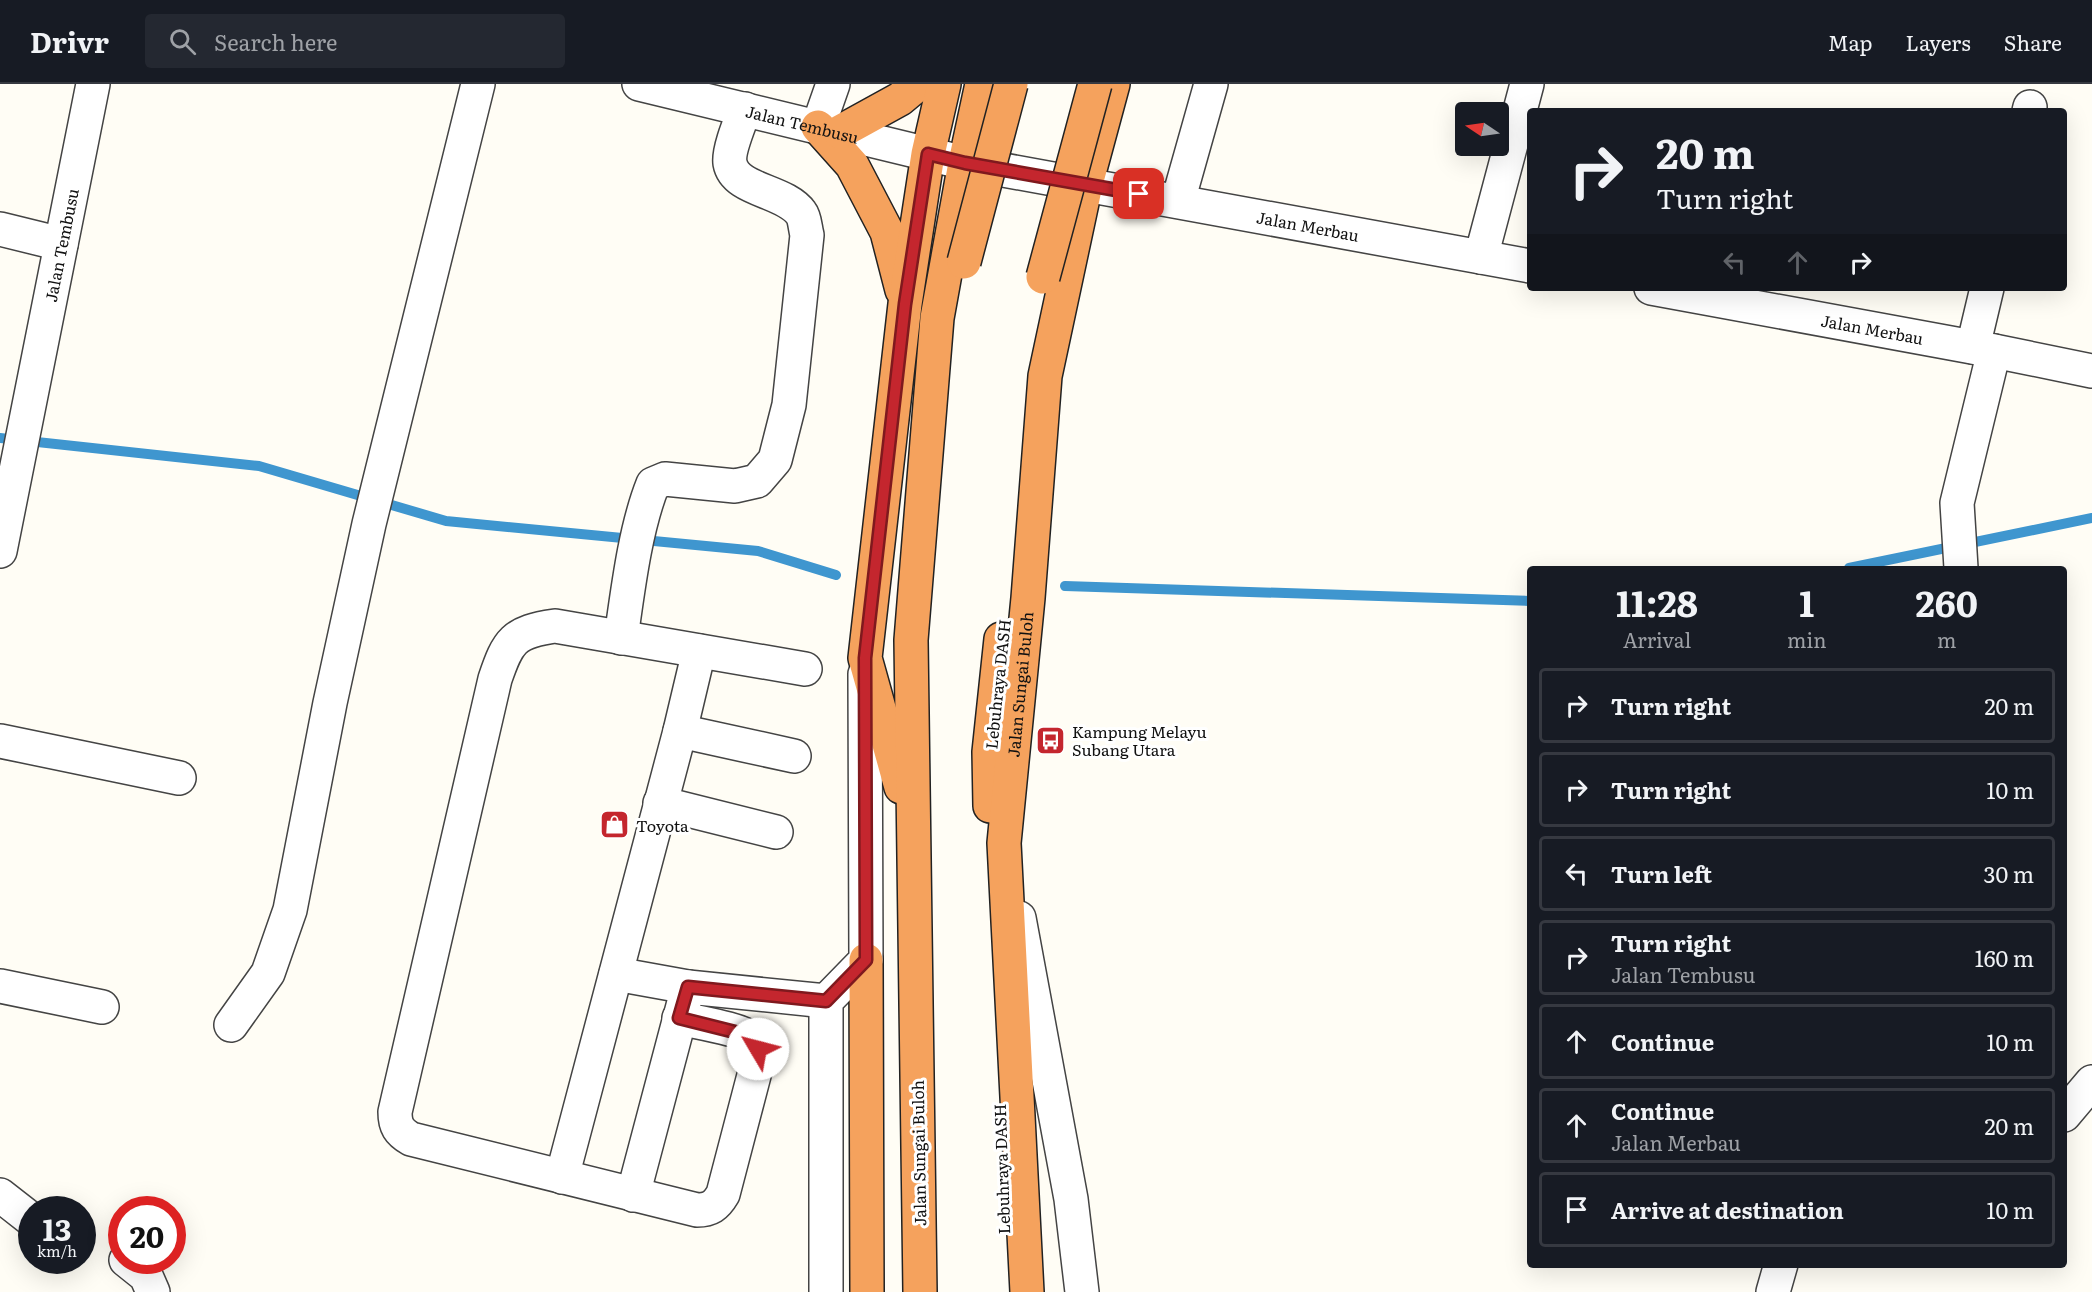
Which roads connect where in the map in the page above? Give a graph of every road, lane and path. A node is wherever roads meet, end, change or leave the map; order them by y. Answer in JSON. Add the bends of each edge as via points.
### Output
{"nodes":[{"id":1,"x":93,"y":84,"type":"edge"},
{"id":2,"x":478,"y":84,"type":"edge"},
{"id":3,"x":639,"y":84,"type":"edge"},
{"id":4,"x":833,"y":84,"type":"edge"},
{"id":5,"x":918,"y":84,"type":"edge"},
{"id":6,"x":944,"y":84,"type":"edge"},
{"id":7,"x":982,"y":84,"type":"edge"},
{"id":8,"x":1011,"y":84,"type":"edge"},
{"id":9,"x":1095,"y":84,"type":"edge"},
{"id":10,"x":1113,"y":84,"type":"edge"},
{"id":11,"x":1211,"y":84,"type":"edge"},
{"id":12,"x":1527,"y":84,"type":"edge"},
{"id":13,"x":745,"y":109,"type":"junction"},
{"id":14,"x":829,"y":129,"type":"junction"},
{"id":15,"x":1521,"y":146,"type":"edge"},
{"id":16,"x":928,"y":154,"type":"junction"},
{"id":17,"x":965,"y":163,"type":"junction"},
{"id":18,"x":1086,"y":184,"type":"junction"},
{"id":19,"x":1178,"y":201,"type":"junction"},
{"id":20,"x":0,"y":229,"type":"edge"},
{"id":21,"x":61,"y":244,"type":"junction"},
{"id":22,"x":1481,"y":257,"type":"junction"},
{"id":23,"x":1527,"y":265,"type":"edge"},
{"id":24,"x":1668,"y":291,"type":"edge"},
{"id":25,"x":1987,"y":291,"type":"edge"},
{"id":26,"x":905,"y":304,"type":"junction"},
{"id":27,"x":1984,"y":349,"type":"junction"},
{"id":28,"x":2092,"y":371,"type":"edge"},
{"id":29,"x":0,"y":551,"type":"edge"},
{"id":30,"x":1961,"y":566,"type":"edge"},
{"id":31,"x":621,"y":638,"type":"junction"},
{"id":32,"x":699,"y":651,"type":"junction"},
{"id":33,"x":865,"y":658,"type":"junction"},
{"id":34,"x":806,"y":669,"type":"dead end"},
{"id":35,"x":680,"y":731,"type":"junction"},
{"id":36,"x":0,"y":741,"type":"edge"},
{"id":37,"x":794,"y":756,"type":"dead end"},
{"id":38,"x":179,"y":778,"type":"dead end"},
{"id":39,"x":660,"y":803,"type":"junction"},
{"id":40,"x":776,"y":832,"type":"dead end"},
{"id":41,"x":913,"y":832,"type":"junction"},
{"id":42,"x":1004,"y":843,"type":"junction"},
{"id":43,"x":866,"y":960,"type":"junction"},
{"id":44,"x":616,"y":974,"type":"junction"},
{"id":45,"x":0,"y":986,"type":"edge"},
{"id":46,"x":688,"y":987,"type":"junction"},
{"id":47,"x":826,"y":1001,"type":"junction"},
{"id":48,"x":102,"y":1007,"type":"dead end"},
{"id":49,"x":679,"y":1018,"type":"junction"},
{"id":50,"x":231,"y":1025,"type":"dead end"},
{"id":51,"x":2092,"y":1082,"type":"edge"},
{"id":52,"x":2067,"y":1111,"type":"edge"},
{"id":53,"x":562,"y":1177,"type":"junction"},
{"id":54,"x":633,"y":1195,"type":"junction"},
{"id":55,"x":0,"y":1196,"type":"edge"},
{"id":56,"x":18,"y":1210,"type":"edge"},
{"id":57,"x":1780,"y":1268,"type":"edge"},
{"id":58,"x":144,"y":1274,"type":"edge"},
{"id":59,"x":153,"y":1292,"type":"edge"},
{"id":60,"x":826,"y":1292,"type":"edge"},
{"id":61,"x":867,"y":1292,"type":"edge"},
{"id":62,"x":920,"y":1292,"type":"edge"},
{"id":63,"x":938,"y":1292,"type":"edge"},
{"id":64,"x":1004,"y":1292,"type":"edge"},
{"id":65,"x":1027,"y":1292,"type":"edge"},
{"id":66,"x":1082,"y":1292,"type":"edge"},
{"id":67,"x":1773,"y":1292,"type":"edge"}],
"edges":[{"from":1,"to":21,"type":"street","name":"Jalan Tembusu"},
{"from":2,"to":50,"type":"street","via":[[369,524],[290,909],[268,973]]},
{"from":3,"to":13,"type":"street","name":"Jalan Tembusu"},
{"from":4,"to":14,"type":"street"},
{"from":5,"to":14,"type":"highway","via":[[900,99]]},
{"from":6,"to":16,"type":"highway"},
{"from":7,"to":17,"type":"highway","name":"Jalan Sungai Buloh"},
{"from":8,"to":63,"type":"highway","bridge":true,"via":[[964,262],[922,745]]},
{"from":9,"to":64,"type":"highway","name":"Lebuhraya DASH","bridge":true,"via":[[1043,276],[988,752]]},
{"from":10,"to":18,"type":"highway","name":"Jalan Sungai Buloh"},
{"from":11,"to":19,"type":"street"},
{"from":12,"to":15,"type":"street"},
{"from":13,"to":14,"type":"street","name":"Jalan Tembusu"},
{"from":13,"to":31,"type":"street","via":[[730,154],[733,172],[742,181],[790,202],[802,214],[807,235],[789,405],[775,460],[757,481],[735,486],[665,480],[653,484],[642,522]]},
{"from":14,"to":16,"type":"street","name":"Jalan Tembusu"},
{"from":14,"to":26,"type":"highway","via":[[887,232]]},
{"from":15,"to":22,"type":"street"},
{"from":16,"to":17,"type":"street","name":"Jalan Tembusu"},
{"from":16,"to":26,"type":"highway"},
{"from":17,"to":18,"type":"street","name":"Jalan Tembusu"},
{"from":17,"to":41,"type":"highway","name":"Jalan Sungai Buloh","via":[[937,318],[911,640]]},
{"from":18,"to":19,"type":"street","name":"Jalan Merbau"},
{"from":18,"to":42,"type":"highway","name":"Jalan Sungai Buloh","via":[[1045,376]]},
{"from":19,"to":22,"type":"street","name":"Jalan Merbau"},
{"from":20,"to":21,"type":"street"},
{"from":21,"to":29,"type":"street","name":"Jalan Tembusu"},
{"from":22,"to":23,"type":"street","name":"Jalan Merbau"},
{"from":24,"to":27,"type":"street","name":"Jalan Merbau"},
{"from":25,"to":27,"type":"street"},
{"from":26,"to":33,"type":"highway"},
{"from":27,"to":28,"type":"street","name":"Jalan Merbau"},
{"from":27,"to":30,"type":"street","via":[[1957,503]]},
{"from":31,"to":32,"type":"street"},
{"from":31,"to":53,"type":"street","via":[[555,627],[532,629],[515,638],[502,656],[395,1113],[395,1124],[411,1139]]},
{"from":32,"to":34,"type":"street"},
{"from":32,"to":35,"type":"street"},
{"from":33,"to":41,"type":"highway"},
{"from":33,"to":43,"type":"street"},
{"from":35,"to":37,"type":"street"},
{"from":35,"to":39,"type":"street"},
{"from":36,"to":38,"type":"street"},
{"from":39,"to":40,"type":"street"},
{"from":39,"to":44,"type":"street"},
{"from":41,"to":62,"type":"highway","name":"Jalan Sungai Buloh"},
{"from":42,"to":65,"type":"highway","name":"Jalan Sungai Buloh"},
{"from":42,"to":66,"type":"street","via":[[1071,1199]]},
{"from":43,"to":47,"type":"street"},
{"from":43,"to":61,"type":"highway"},
{"from":44,"to":46,"type":"street"},
{"from":44,"to":53,"type":"street"},
{"from":45,"to":48,"type":"street"},
{"from":46,"to":47,"type":"street"},
{"from":46,"to":49,"type":"street"},
{"from":47,"to":60,"type":"street"},
{"from":49,"to":54,"type":"street"},
{"from":49,"to":54,"type":"street","via":[[753,1039],[758,1060],[747,1105],[718,1204],[708,1210],[697,1210]]},
{"from":51,"to":52,"type":"street"},
{"from":53,"to":54,"type":"street"},
{"from":55,"to":56,"type":"street"},
{"from":57,"to":67,"type":"street"},
{"from":58,"to":59,"type":"street"}]}
